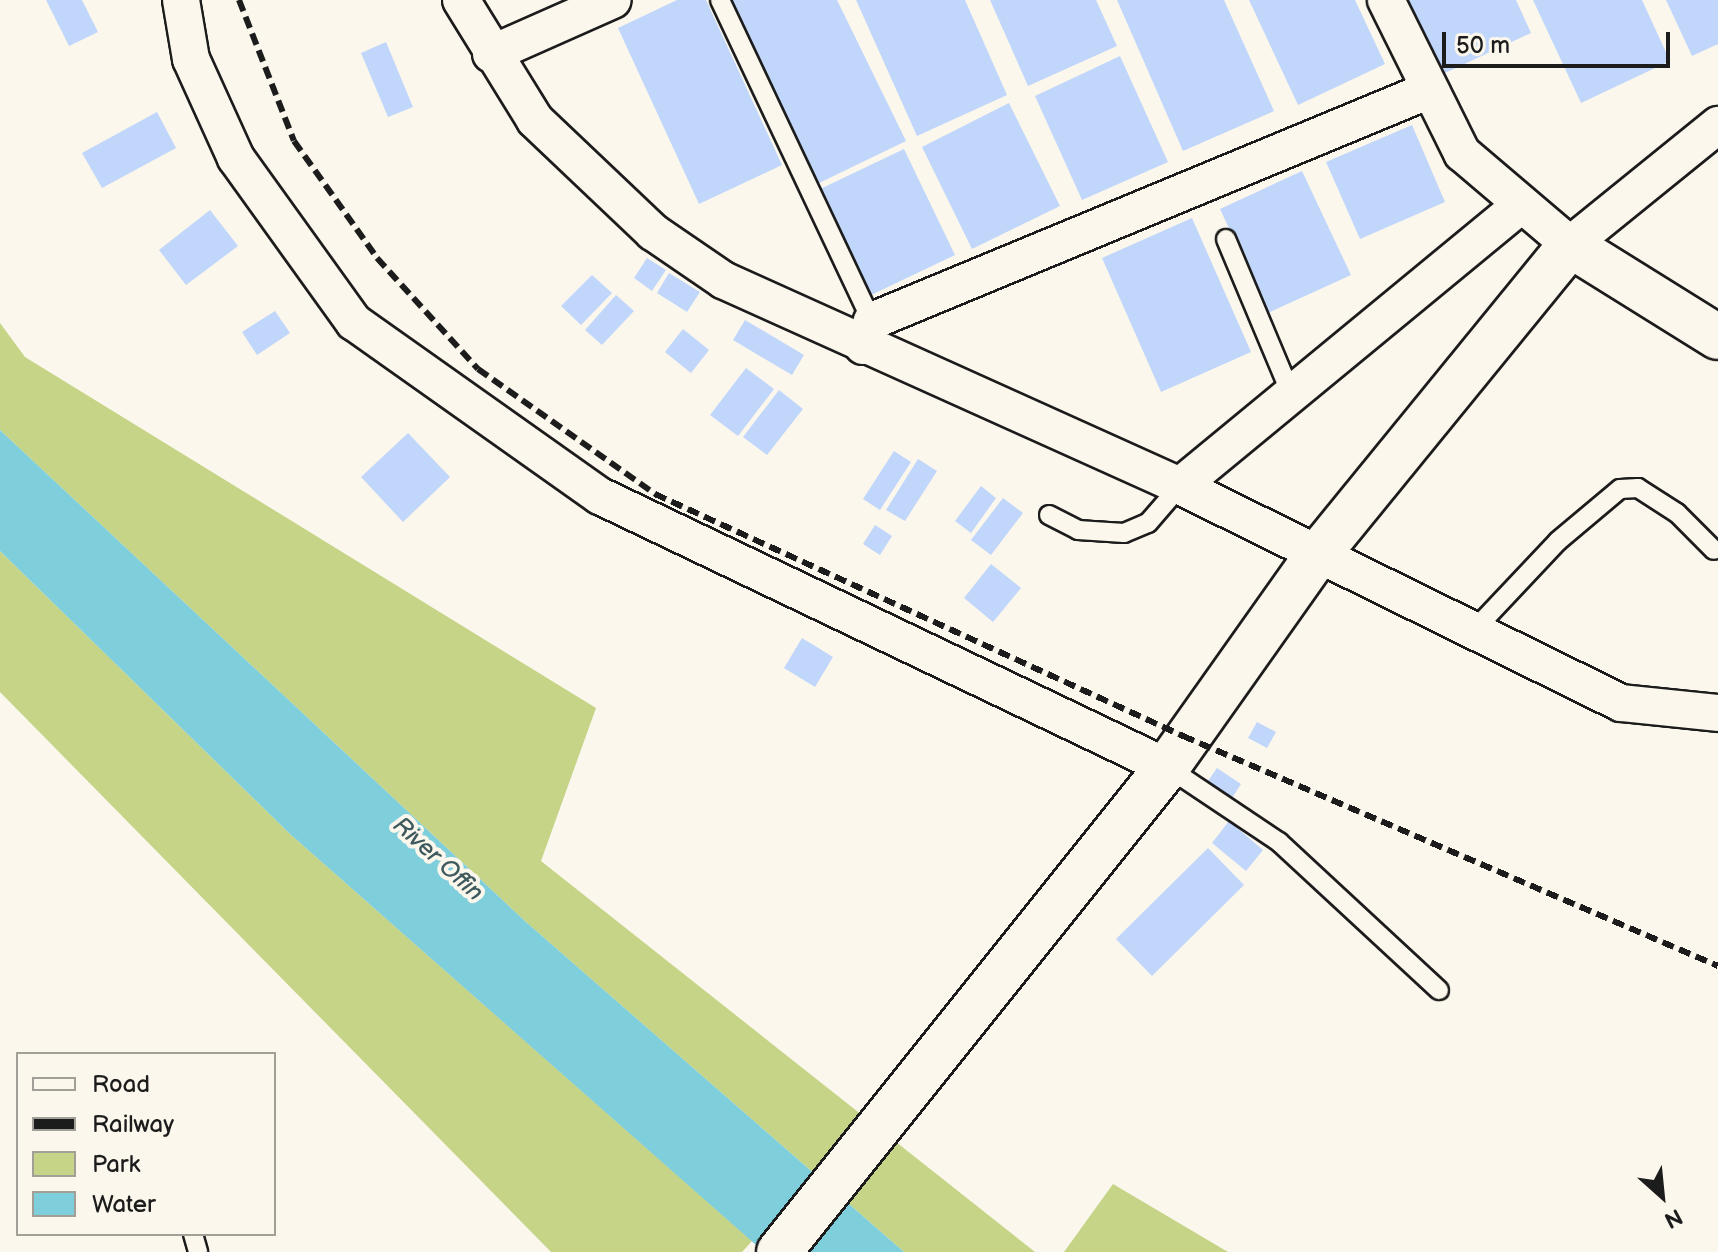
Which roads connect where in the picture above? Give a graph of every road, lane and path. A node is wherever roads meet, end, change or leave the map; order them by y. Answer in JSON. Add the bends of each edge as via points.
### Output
{"nodes":[{"id":1,"x":181,"y":0,"type":"edge"},
{"id":2,"x":461,"y":0,"type":"edge"},
{"id":3,"x":613,"y":0,"type":"edge"},
{"id":4,"x":720,"y":0,"type":"edge"},
{"id":5,"x":1386,"y":0,"type":"edge"},
{"id":6,"x":491,"y":54,"type":"junction"},
{"id":7,"x":1427,"y":91,"type":"junction"},
{"id":8,"x":1718,"y":125,"type":"edge"},
{"id":9,"x":1518,"y":207,"type":"junction"},
{"id":10,"x":1226,"y":239,"type":"dead end"},
{"id":11,"x":1570,"y":245,"type":"junction"},
{"id":12,"x":868,"y":334,"type":"junction"},
{"id":13,"x":1718,"y":337,"type":"edge"},
{"id":14,"x":1290,"y":391,"type":"junction"},
{"id":15,"x":1180,"y":486,"type":"junction"},
{"id":16,"x":1049,"y":515,"type":"dead end"},
{"id":17,"x":1714,"y":550,"type":"dead end"},
{"id":18,"x":1315,"y":558,"type":"junction"},
{"id":19,"x":1477,"y":627,"type":"junction"},
{"id":20,"x":1718,"y":713,"type":"edge"},
{"id":21,"x":1167,"y":767,"type":"junction"},
{"id":22,"x":1439,"y":990,"type":"dead end"},
{"id":23,"x":779,"y":1252,"type":"edge"}],
"edges":[{"from":1,"to":21,"type":"street","via":[[191,59],[236,158],[354,322],[600,496]]},
{"from":2,"to":6,"type":"street"},
{"from":3,"to":6,"type":"street"},
{"from":4,"to":12,"type":"lane"},
{"from":5,"to":7,"type":"street"},
{"from":6,"to":12,"type":"street","via":[[535,120],[653,232],[723,280]]},
{"from":7,"to":9,"type":"street","via":[[1462,153]]},
{"from":7,"to":12,"type":"street"},
{"from":8,"to":11,"type":"street"},
{"from":9,"to":11,"type":"street"},
{"from":9,"to":14,"type":"street"},
{"from":10,"to":14,"type":"lane"},
{"from":11,"to":13,"type":"street"},
{"from":11,"to":18,"type":"street"},
{"from":12,"to":15,"type":"street"},
{"from":14,"to":15,"type":"street"},
{"from":15,"to":16,"type":"lane","via":[[1148,523],[1124,533],[1078,530]]},
{"from":15,"to":18,"type":"street"},
{"from":17,"to":19,"type":"lane","via":[[1677,513],[1638,488],[1620,489],[1558,541]]},
{"from":18,"to":19,"type":"street"},
{"from":18,"to":21,"type":"street"},
{"from":19,"to":20,"type":"street","via":[[1621,703]]},
{"from":21,"to":22,"type":"lane","via":[[1279,842]]},
{"from":21,"to":23,"type":"street"}]}
